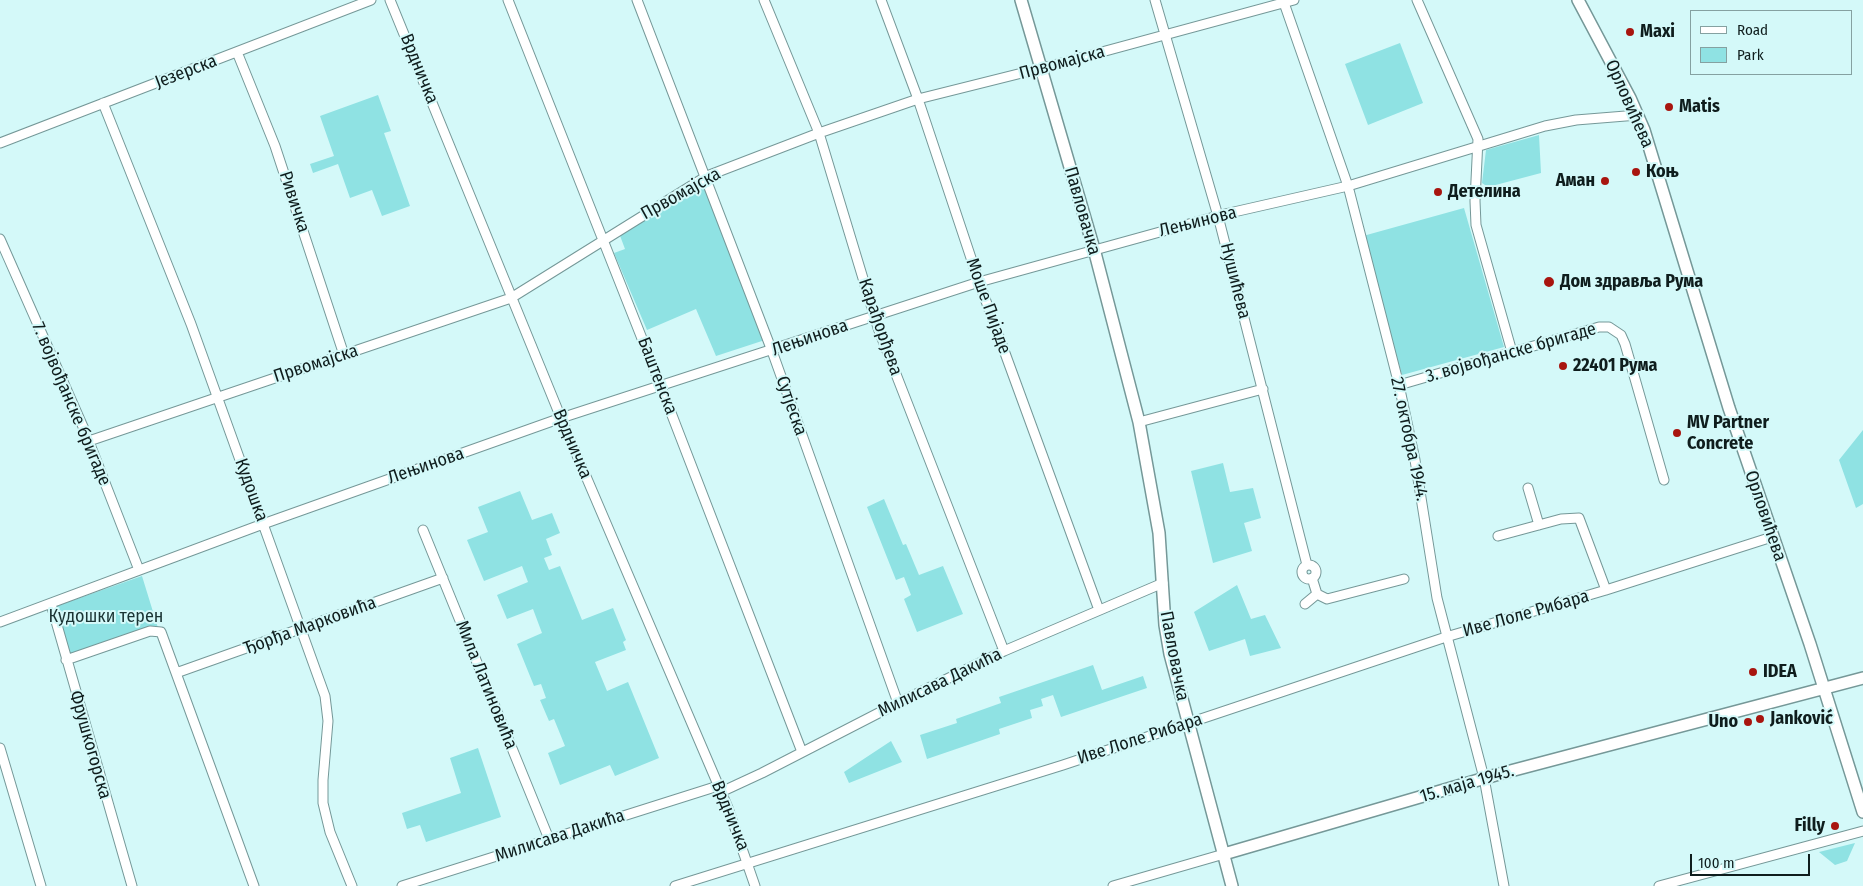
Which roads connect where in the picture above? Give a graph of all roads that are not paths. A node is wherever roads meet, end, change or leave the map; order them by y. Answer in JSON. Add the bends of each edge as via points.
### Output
{"nodes":[{"id":1,"x":371,"y":0,"type":"edge"},
{"id":2,"x":390,"y":0,"type":"edge"},
{"id":3,"x":508,"y":0,"type":"edge"},
{"id":4,"x":637,"y":0,"type":"edge"},
{"id":5,"x":764,"y":0,"type":"edge"},
{"id":6,"x":881,"y":0,"type":"edge"},
{"id":7,"x":1021,"y":0,"type":"edge"},
{"id":8,"x":1155,"y":0,"type":"edge"},
{"id":9,"x":1417,"y":0,"type":"edge"},
{"id":10,"x":1578,"y":0,"type":"edge"},
{"id":11,"x":1287,"y":1,"type":"edge"},
{"id":12,"x":1165,"y":36,"type":"junction"},
{"id":13,"x":236,"y":52,"type":"junction"},
{"id":14,"x":1041,"y":69,"type":"junction"},
{"id":15,"x":918,"y":99,"type":"junction"},
{"id":16,"x":103,"y":103,"type":"junction"},
{"id":17,"x":1638,"y":115,"type":"junction"},
{"id":18,"x":819,"y":133,"type":"junction"},
{"id":19,"x":0,"y":144,"type":"edge"},
{"id":20,"x":1479,"y":146,"type":"junction"},
{"id":21,"x":706,"y":176,"type":"junction"},
{"id":22,"x":1348,"y":186,"type":"junction"},
{"id":23,"x":1218,"y":216,"type":"junction"},
{"id":24,"x":0,"y":239,"type":"edge"},
{"id":25,"x":603,"y":239,"type":"junction"},
{"id":26,"x":1094,"y":249,"type":"junction"},
{"id":27,"x":979,"y":282,"type":"junction"},
{"id":28,"x":511,"y":298,"type":"junction"},
{"id":29,"x":873,"y":316,"type":"junction"},
{"id":30,"x":772,"y":351,"type":"junction"},
{"id":31,"x":1512,"y":352,"type":"junction"},
{"id":32,"x":344,"y":355,"type":"junction"},
{"id":33,"x":1399,"y":385,"type":"junction"},
{"id":34,"x":661,"y":387,"type":"junction"},
{"id":35,"x":1263,"y":389,"type":"junction"},
{"id":36,"x":217,"y":396,"type":"junction"},
{"id":37,"x":561,"y":418,"type":"junction"},
{"id":38,"x":1139,"y":422,"type":"junction"},
{"id":39,"x":89,"y":441,"type":"junction"},
{"id":40,"x":1664,"y":480,"type":"dead end"},
{"id":41,"x":1528,"y":488,"type":"dead end"},
{"id":42,"x":263,"y":524,"type":"junction"},
{"id":43,"x":1539,"y":525,"type":"junction"},
{"id":44,"x":423,"y":530,"type":"dead end"},
{"id":45,"x":1498,"y":536,"type":"dead end"},
{"id":46,"x":1772,"y":537,"type":"junction"},
{"id":47,"x":139,"y":570,"type":"junction"},
{"id":48,"x":443,"y":578,"type":"junction"},
{"id":49,"x":1404,"y":579,"type":"dead end"},
{"id":50,"x":1163,"y":583,"type":"junction"},
{"id":51,"x":1606,"y":590,"type":"junction"},
{"id":52,"x":1316,"y":594,"type":"junction"},
{"id":53,"x":50,"y":604,"type":"junction"},
{"id":54,"x":1305,"y":604,"type":"dead end"},
{"id":55,"x":1099,"y":610,"type":"junction"},
{"id":56,"x":0,"y":622,"type":"edge"},
{"id":57,"x":301,"y":629,"type":"junction"},
{"id":58,"x":1446,"y":638,"type":"junction"},
{"id":59,"x":1004,"y":651,"type":"junction"},
{"id":60,"x":66,"y":660,"type":"junction"},
{"id":61,"x":176,"y":673,"type":"junction"},
{"id":62,"x":1863,"y":678,"type":"edge"},
{"id":63,"x":1823,"y":689,"type":"junction"},
{"id":64,"x":898,"y":703,"type":"junction"},
{"id":65,"x":1188,"y":723,"type":"junction"},
{"id":66,"x":0,"y":748,"type":"edge"},
{"id":67,"x":802,"y":752,"type":"junction"},
{"id":68,"x":1484,"y":778,"type":"junction"},
{"id":69,"x":719,"y":789,"type":"junction"},
{"id":70,"x":1863,"y":812,"type":"edge"},
{"id":71,"x":1863,"y":831,"type":"edge"},
{"id":72,"x":549,"y":839,"type":"junction"},
{"id":73,"x":1224,"y":854,"type":"junction"},
{"id":74,"x":748,"y":863,"type":"junction"},
{"id":75,"x":41,"y":886,"type":"edge"},
{"id":76,"x":132,"y":886,"type":"edge"},
{"id":77,"x":254,"y":886,"type":"edge"},
{"id":78,"x":352,"y":886,"type":"edge"},
{"id":79,"x":402,"y":886,"type":"edge"},
{"id":80,"x":675,"y":886,"type":"edge"},
{"id":81,"x":756,"y":886,"type":"edge"},
{"id":82,"x":1113,"y":886,"type":"edge"},
{"id":83,"x":1232,"y":886,"type":"edge"},
{"id":84,"x":1504,"y":886,"type":"edge"},
{"id":85,"x":1659,"y":886,"type":"edge"}],
"edges":[{"from":1,"to":13,"type":"street","name":"Језерска"},
{"from":2,"to":28,"type":"street","name":"Врдничка"},
{"from":3,"to":25,"type":"street","name":"Баштенска"},
{"from":4,"to":21,"type":"street","name":"Сутјеска"},
{"from":5,"to":18,"type":"street","name":"Карађорђева"},
{"from":6,"to":15,"type":"street","name":"Моше Пијаде"},
{"from":7,"to":14,"type":"street","name":"Павловачка"},
{"from":8,"to":12,"type":"street","name":"Нушићева"},
{"from":9,"to":20,"type":"street","via":[[1475,130]]},
{"from":10,"to":17,"type":"street","name":"Орловићева"},
{"from":11,"to":12,"type":"street","name":"Првомајска"},
{"from":11,"to":22,"type":"street","name":"27. октобра 1944."},
{"from":12,"to":14,"type":"street","name":"Првомајска"},
{"from":12,"to":23,"type":"street","name":"Нушићева"},
{"from":13,"to":16,"type":"street","name":"Језерска"},
{"from":13,"to":32,"type":"street","name":"Ривичка","via":[[275,146]]},
{"from":14,"to":15,"type":"street","name":"Првомајска"},
{"from":14,"to":26,"type":"street","name":"Павловачка"},
{"from":15,"to":18,"type":"street","name":"Првомајска"},
{"from":15,"to":27,"type":"street","name":"Моше Пијаде"},
{"from":16,"to":19,"type":"street","name":"Језерска"},
{"from":16,"to":36,"type":"street","name":"Кудошка"},
{"from":17,"to":20,"type":"street","name":"Лењинова","via":[[1545,126]]},
{"from":17,"to":46,"type":"street","name":"Орловићева","via":[[1728,408]]},
{"from":18,"to":21,"type":"street","name":"Првомајска"},
{"from":18,"to":29,"type":"street","name":"Карађорђева"},
{"from":20,"to":22,"type":"street","name":"Лењинова"},
{"from":20,"to":31,"type":"street","via":[[1476,225]]},
{"from":21,"to":25,"type":"street","name":"Првомајска"},
{"from":21,"to":30,"type":"street","name":"Сутјеска"},
{"from":22,"to":23,"type":"street","name":"Лењинова"},
{"from":22,"to":33,"type":"street","name":"27. октобра 1944."},
{"from":23,"to":26,"type":"street","name":"Лењинова"},
{"from":23,"to":35,"type":"street","name":"Нушићева"},
{"from":24,"to":39,"type":"street","name":"7. војвођанске бригаде"},
{"from":25,"to":28,"type":"street","name":"Првомајска"},
{"from":25,"to":34,"type":"street","name":"Баштенска"},
{"from":26,"to":27,"type":"street","name":"Лењинова"},
{"from":26,"to":38,"type":"street","name":"Павловачка"},
{"from":27,"to":29,"type":"street","name":"Лењинова"},
{"from":27,"to":55,"type":"street","name":"Моше Пијаде"},
{"from":28,"to":32,"type":"street","name":"Првомајска"},
{"from":28,"to":37,"type":"street","name":"Врдничка"},
{"from":29,"to":30,"type":"street","name":"Лењинова"},
{"from":29,"to":59,"type":"street","name":"Карађорђева"},
{"from":30,"to":34,"type":"street","name":"Лењинова"},
{"from":30,"to":64,"type":"street","name":"Сутјеска"},
{"from":31,"to":33,"type":"street","name":"3. војвођанске бригаде"},
{"from":31,"to":40,"type":"street","name":"3. војвођанске бригаде","via":[[1599,327],[1615,330],[1621,335]]},
{"from":32,"to":36,"type":"street","name":"Првомајска"},
{"from":33,"to":58,"type":"street","name":"27. октобра 1944.","via":[[1416,460]]},
{"from":34,"to":37,"type":"street","name":"Лењинова"},
{"from":34,"to":67,"type":"street","name":"Баштенска"},
{"from":35,"to":38,"type":"street"},
{"from":35,"to":52,"type":"street","name":"Нушићева","via":[[1307,565],[1316,570],[1312,578]]},
{"from":36,"to":39,"type":"street","name":"Првомајска"},
{"from":36,"to":42,"type":"street","name":"Кудошка"},
{"from":37,"to":42,"type":"street","name":"Лењинова"},
{"from":37,"to":69,"type":"street","name":"Врдничка"},
{"from":38,"to":50,"type":"street","name":"Павловачка","via":[[1157,521]]},
{"from":39,"to":47,"type":"street","name":"7. војвођанске бригаде"},
{"from":41,"to":43,"type":"street"},
{"from":42,"to":47,"type":"street","name":"Лењинова"},
{"from":42,"to":57,"type":"street","name":"Кудошка"},
{"from":43,"to":45,"type":"street"},
{"from":43,"to":51,"type":"street","name":"Иве Лоле Рибара","via":[[1579,518]]},
{"from":44,"to":48,"type":"street","name":"Мила Латиновића"},
{"from":46,"to":51,"type":"street","name":"Иве Лоле Рибара"},
{"from":46,"to":63,"type":"street","name":"Орловићева"},
{"from":47,"to":53,"type":"street","name":"Лењинова"},
{"from":48,"to":57,"type":"street","name":"Ђорђа Марковића"},
{"from":48,"to":72,"type":"street","name":"Мила Латиновића"},
{"from":49,"to":52,"type":"street","via":[[1327,599]]},
{"from":50,"to":55,"type":"street","name":"Милисава Дакића"},
{"from":50,"to":65,"type":"street","name":"Павловачка","via":[[1167,640]]},
{"from":51,"to":58,"type":"street","name":"Иве Лоле Рибара"},
{"from":52,"to":54,"type":"street"},
{"from":53,"to":56,"type":"street","name":"Лењинова"},
{"from":53,"to":60,"type":"street","name":"Фрушкогорска"},
{"from":55,"to":59,"type":"street","name":"Милисава Дакића"},
{"from":57,"to":61,"type":"street","name":"Ђорђа Марковића"},
{"from":57,"to":78,"type":"street","name":"Кудошка","via":[[327,709],[322,787],[326,817]]},
{"from":58,"to":65,"type":"street","name":"Иве Лоле Рибара"},
{"from":58,"to":68,"type":"street","name":"27. октобра 1944."},
{"from":59,"to":64,"type":"street","name":"Милисава Дакића"},
{"from":60,"to":61,"type":"street","via":[[150,631],[161,632]]},
{"from":60,"to":76,"type":"street","name":"Фрушкогорска"},
{"from":61,"to":77,"type":"street"},
{"from":62,"to":63,"type":"street","name":"15. маја 1945."},
{"from":63,"to":68,"type":"street","name":"15. маја 1945."},
{"from":63,"to":70,"type":"street","name":"Орловићева"},
{"from":64,"to":67,"type":"street","name":"Милисава Дакића"},
{"from":65,"to":73,"type":"street","name":"Павловачка"},
{"from":65,"to":74,"type":"street","name":"Иве Лоле Рибара"},
{"from":66,"to":75,"type":"street"},
{"from":67,"to":69,"type":"street","name":"Милисава Дакића"},
{"from":68,"to":73,"type":"street","name":"15. маја 1945."},
{"from":68,"to":84,"type":"street","name":"27. октобра 1944."},
{"from":69,"to":72,"type":"street","name":"Милисава Дакића"},
{"from":69,"to":74,"type":"street","name":"Врдничка"},
{"from":71,"to":85,"type":"street"},
{"from":72,"to":79,"type":"street","name":"Милисава Дакића"},
{"from":73,"to":82,"type":"street","name":"15. маја 1945."},
{"from":73,"to":83,"type":"street","name":"Павловачка"},
{"from":74,"to":80,"type":"street","name":"Иве Лоле Рибара"},
{"from":74,"to":81,"type":"street","name":"Врдничка"}]}
